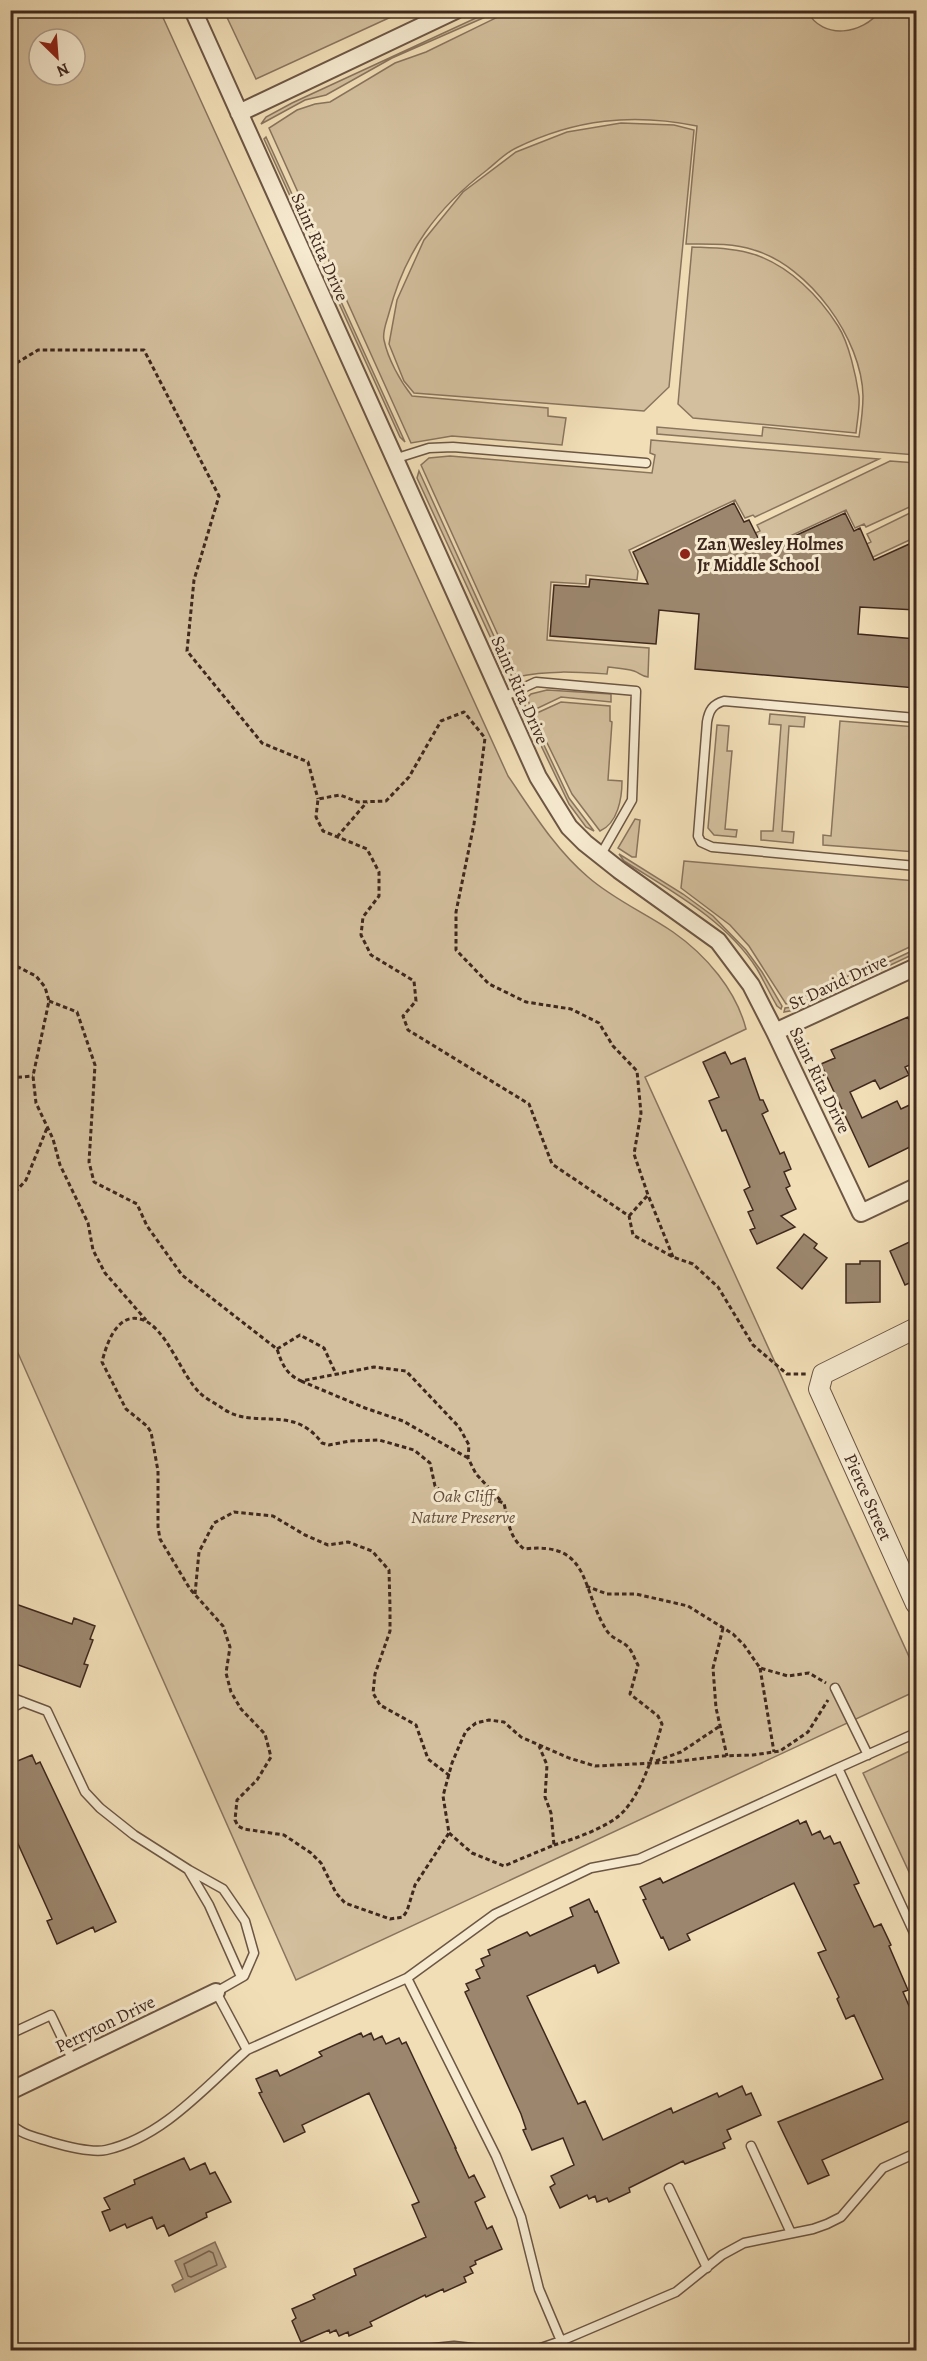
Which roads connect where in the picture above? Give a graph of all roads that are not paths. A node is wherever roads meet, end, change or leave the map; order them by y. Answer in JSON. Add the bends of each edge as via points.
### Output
{"nodes":[{"id":1,"x":194,"y":10,"type":"edge"},
{"id":2,"x":456,"y":10,"type":"edge"},
{"id":3,"x":239,"y":113,"type":"junction"},
{"id":4,"x":394,"y":459,"type":"junction"},
{"id":5,"x":646,"y":463,"type":"dead end"},
{"id":6,"x":501,"y":698,"type":"junction"},
{"id":7,"x":916,"y":718,"type":"edge"},
{"id":8,"x":600,"y":856,"type":"junction"},
{"id":9,"x":916,"y":866,"type":"edge"},
{"id":10,"x":916,"y":967,"type":"edge"},
{"id":11,"x":776,"y":1032,"type":"junction"},
{"id":12,"x":916,"y":1187,"type":"edge"},
{"id":13,"x":916,"y":1328,"type":"edge"},
{"id":14,"x":916,"y":1604,"type":"edge"},
{"id":15,"x":835,"y":1688,"type":"road end"},
{"id":16,"x":10,"y":1697,"type":"edge"},
{"id":17,"x":23,"y":1702,"type":"junction"},
{"id":18,"x":10,"y":1708,"type":"edge"},
{"id":19,"x":916,"y":1733,"type":"edge"},
{"id":20,"x":868,"y":1755,"type":"junction"},
{"id":21,"x":838,"y":1768,"type":"junction"},
{"id":22,"x":189,"y":1870,"type":"junction"},
{"id":23,"x":916,"y":1937,"type":"edge"},
{"id":24,"x":241,"y":1977,"type":"junction"},
{"id":25,"x":407,"y":1978,"type":"junction"},
{"id":26,"x":216,"y":1992,"type":"junction"},
{"id":27,"x":10,"y":2034,"type":"edge"},
{"id":28,"x":247,"y":2050,"type":"junction"},
{"id":29,"x":73,"y":2061,"type":"junction"},
{"id":30,"x":10,"y":2091,"type":"edge"},
{"id":31,"x":10,"y":2123,"type":"edge"},
{"id":32,"x":751,"y":2146,"type":"dead end"},
{"id":33,"x":916,"y":2153,"type":"edge"},
{"id":34,"x":669,"y":2188,"type":"dead end"},
{"id":35,"x":790,"y":2233,"type":"junction"},
{"id":36,"x":707,"y":2268,"type":"junction"},
{"id":37,"x":561,"y":2341,"type":"junction"},
{"id":38,"x":415,"y":2350,"type":"edge"},
{"id":39,"x":491,"y":2350,"type":"edge"}],
"edges":[{"from":1,"to":3,"type":"street"},
{"from":2,"to":3,"type":"street"},
{"from":3,"to":4,"type":"street","name":"Saint Rita Drive"},
{"from":4,"to":5,"type":"lane","via":[[429,448],[453,447]]},
{"from":4,"to":6,"type":"street","name":"Saint Rita Drive"},
{"from":6,"to":8,"type":"street","name":"Saint Rita Drive","via":[[538,777],[569,827]]},
{"from":6,"to":8,"type":"lane","via":[[536,682],[636,691],[632,800]]},
{"from":7,"to":9,"type":"lane","via":[[718,702],[707,722],[698,829],[701,842],[712,847]]},
{"from":8,"to":11,"type":"street","name":"Saint Rita Drive","via":[[718,941],[751,985]]},
{"from":10,"to":11,"type":"street","name":"St David Drive"},
{"from":11,"to":12,"type":"street","name":"Saint Rita Drive","via":[[861,1213]]},
{"from":13,"to":14,"type":"street","name":"Pierce Street","via":[[821,1381]]},
{"from":15,"to":20,"type":"lane"},
{"from":16,"to":17,"type":"lane"},
{"from":17,"to":18,"type":"lane"},
{"from":17,"to":22,"type":"lane","via":[[47,1710],[85,1792],[134,1835]]},
{"from":19,"to":20,"type":"lane"},
{"from":20,"to":21,"type":"lane"},
{"from":21,"to":23,"type":"lane"},
{"from":21,"to":25,"type":"lane","via":[[639,1859],[591,1868],[495,1914]]},
{"from":22,"to":24,"type":"lane"},
{"from":22,"to":24,"type":"lane","via":[[223,1889],[245,1921],[254,1953]]},
{"from":24,"to":26,"type":"lane"},
{"from":25,"to":28,"type":"lane"},
{"from":25,"to":37,"type":"lane","via":[[496,2156],[521,2217],[539,2289]]},
{"from":26,"to":28,"type":"lane"},
{"from":26,"to":29,"type":"street","name":"Perryton Drive"},
{"from":27,"to":29,"type":"lane","via":[[51,2015]]},
{"from":28,"to":31,"type":"lane","via":[[198,2097],[145,2135],[104,2151],[67,2146],[18,2132]]},
{"from":29,"to":30,"type":"street","name":"Perryton Drive"},
{"from":32,"to":35,"type":"lane"},
{"from":33,"to":35,"type":"lane","via":[[883,2168],[841,2217],[813,2229]]},
{"from":34,"to":36,"type":"lane"},
{"from":35,"to":36,"type":"lane","via":[[744,2243]]},
{"from":36,"to":37,"type":"lane","via":[[676,2292]]},
{"from":37,"to":39,"type":"lane","via":[[538,2349]]},
{"from":38,"to":39,"type":"lane","via":[[454,2346]]}]}
